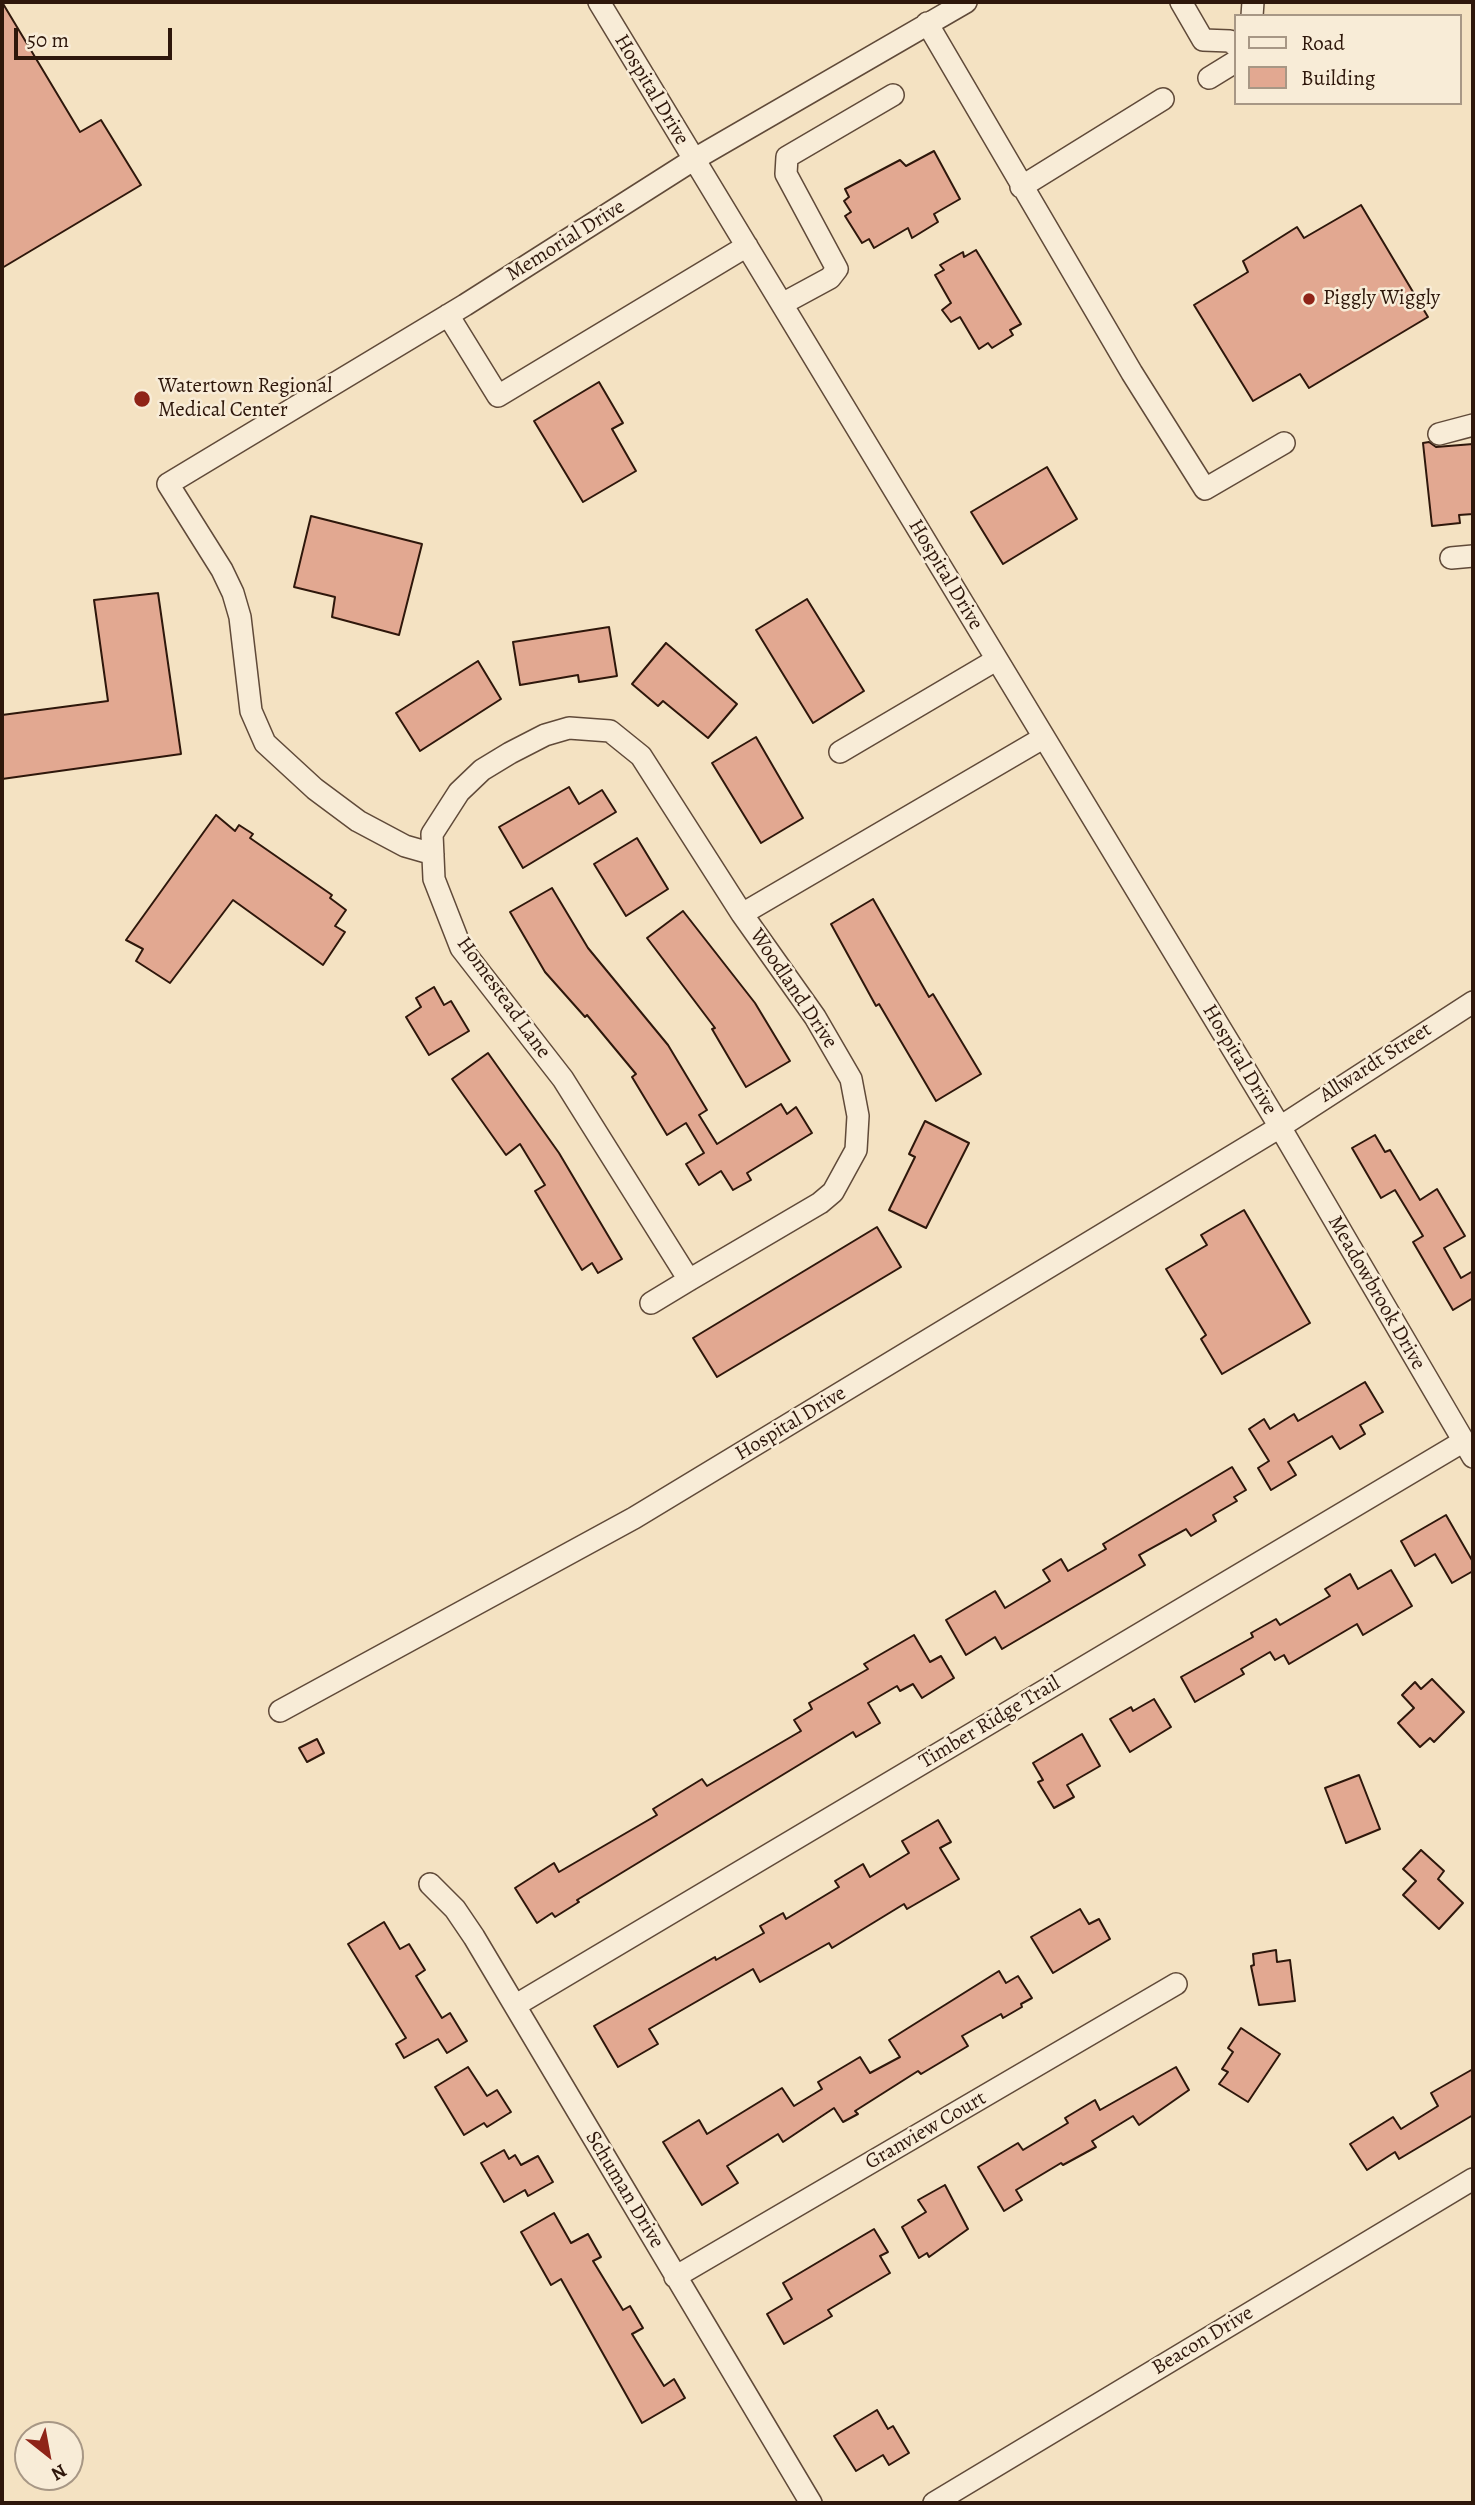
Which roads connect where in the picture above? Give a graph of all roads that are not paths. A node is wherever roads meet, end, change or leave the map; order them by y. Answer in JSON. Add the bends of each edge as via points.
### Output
{"nodes":[{"id":1,"x":599,"y":2,"type":"edge"},
{"id":2,"x":966,"y":2,"type":"edge"},
{"id":3,"x":1181,"y":2,"type":"edge"},
{"id":4,"x":927,"y":23,"type":"junction"},
{"id":5,"x":1234,"y":44,"type":"edge"},
{"id":6,"x":1234,"y":63,"type":"edge"},
{"id":7,"x":1209,"y":78,"type":"dead end"},
{"id":8,"x":893,"y":94,"type":"dead end"},
{"id":9,"x":1163,"y":99,"type":"dead end"},
{"id":10,"x":693,"y":160,"type":"junction"},
{"id":11,"x":1021,"y":187,"type":"junction"},
{"id":12,"x":747,"y":246,"type":"junction"},
{"id":13,"x":782,"y":304,"type":"junction"},
{"id":14,"x":448,"y":315,"type":"junction"},
{"id":15,"x":1473,"y":425,"type":"edge"},
{"id":16,"x":1439,"y":434,"type":"dead end"},
{"id":17,"x":1284,"y":443,"type":"dead end"},
{"id":18,"x":1473,"y":556,"type":"edge"},
{"id":19,"x":1451,"y":558,"type":"dead end"},
{"id":20,"x":996,"y":660,"type":"junction"},
{"id":21,"x":1043,"y":738,"type":"junction"},
{"id":22,"x":840,"y":752,"type":"dead end"},
{"id":23,"x":433,"y":854,"type":"junction"},
{"id":24,"x":742,"y":914,"type":"junction"},
{"id":25,"x":1473,"y":1002,"type":"edge"},
{"id":26,"x":1280,"y":1127,"type":"junction"},
{"id":27,"x":690,"y":1280,"type":"junction"},
{"id":28,"x":651,"y":1303,"type":"dead end"},
{"id":29,"x":1468,"y":1449,"type":"edge"},
{"id":30,"x":280,"y":1710,"type":"dead end"},
{"id":31,"x":430,"y":1884,"type":"dead end"},
{"id":32,"x":1176,"y":1984,"type":"dead end"},
{"id":33,"x":516,"y":2005,"type":"junction"},
{"id":34,"x":1473,"y":2179,"type":"edge"},
{"id":35,"x":675,"y":2277,"type":"junction"},
{"id":36,"x":811,"y":2503,"type":"edge"},
{"id":37,"x":934,"y":2503,"type":"edge"}],
"edges":[{"from":1,"to":10,"type":"street","name":"Hospital Drive"},
{"from":2,"to":4,"type":"street","name":"Memorial Drive"},
{"from":3,"to":5,"type":"street","via":[[1203,40]]},
{"from":4,"to":10,"type":"street","name":"Memorial Drive"},
{"from":4,"to":11,"type":"street"},
{"from":6,"to":7,"type":"street"},
{"from":8,"to":13,"type":"street","via":[[787,157],[786,174],[837,270]]},
{"from":9,"to":11,"type":"street"},
{"from":10,"to":12,"type":"street","name":"Hospital Drive"},
{"from":10,"to":14,"type":"street","name":"Memorial Drive"},
{"from":11,"to":17,"type":"street","via":[[1205,489]]},
{"from":12,"to":13,"type":"street","name":"Hospital Drive"},
{"from":12,"to":14,"type":"street","via":[[498,396]]},
{"from":13,"to":20,"type":"street","name":"Hospital Drive"},
{"from":14,"to":23,"type":"street","name":"Memorial Drive","via":[[168,484],[233,593],[251,711],[265,743],[358,821]]},
{"from":15,"to":16,"type":"street"},
{"from":18,"to":19,"type":"street"},
{"from":20,"to":21,"type":"street","name":"Hospital Drive"},
{"from":20,"to":22,"type":"street"},
{"from":21,"to":24,"type":"street","name":"Woodland Drive"},
{"from":21,"to":26,"type":"street","name":"Hospital Drive"},
{"from":23,"to":24,"type":"street","name":"Homestead Lane","via":[[432,834],[444,812],[482,770],[545,734],[569,728],[610,731],[641,756]]},
{"from":23,"to":27,"type":"street","name":"Homestead Lane","via":[[434,879],[461,948],[563,1079]]},
{"from":24,"to":27,"type":"street","name":"Woodland Drive","via":[[815,1017],[851,1079],[858,1116],[856,1150],[832,1192],[820,1203]]},
{"from":25,"to":26,"type":"street","name":"Allwardt Street"},
{"from":26,"to":29,"type":"street","name":"Meadowbrook Drive"},
{"from":26,"to":30,"type":"street","name":"Hospital Drive","via":[[634,1518]]},
{"from":27,"to":28,"type":"street","name":"Woodland Drive"},
{"from":29,"to":33,"type":"street","name":"Timber Ridge Trail"},
{"from":31,"to":33,"type":"street","name":"Schuman Drive","via":[[455,1909]]},
{"from":32,"to":35,"type":"street","name":"Granview Court"},
{"from":33,"to":35,"type":"street","name":"Schuman Drive"},
{"from":34,"to":37,"type":"street","name":"Beacon Drive"},
{"from":35,"to":36,"type":"street","name":"Schuman Drive"}]}
